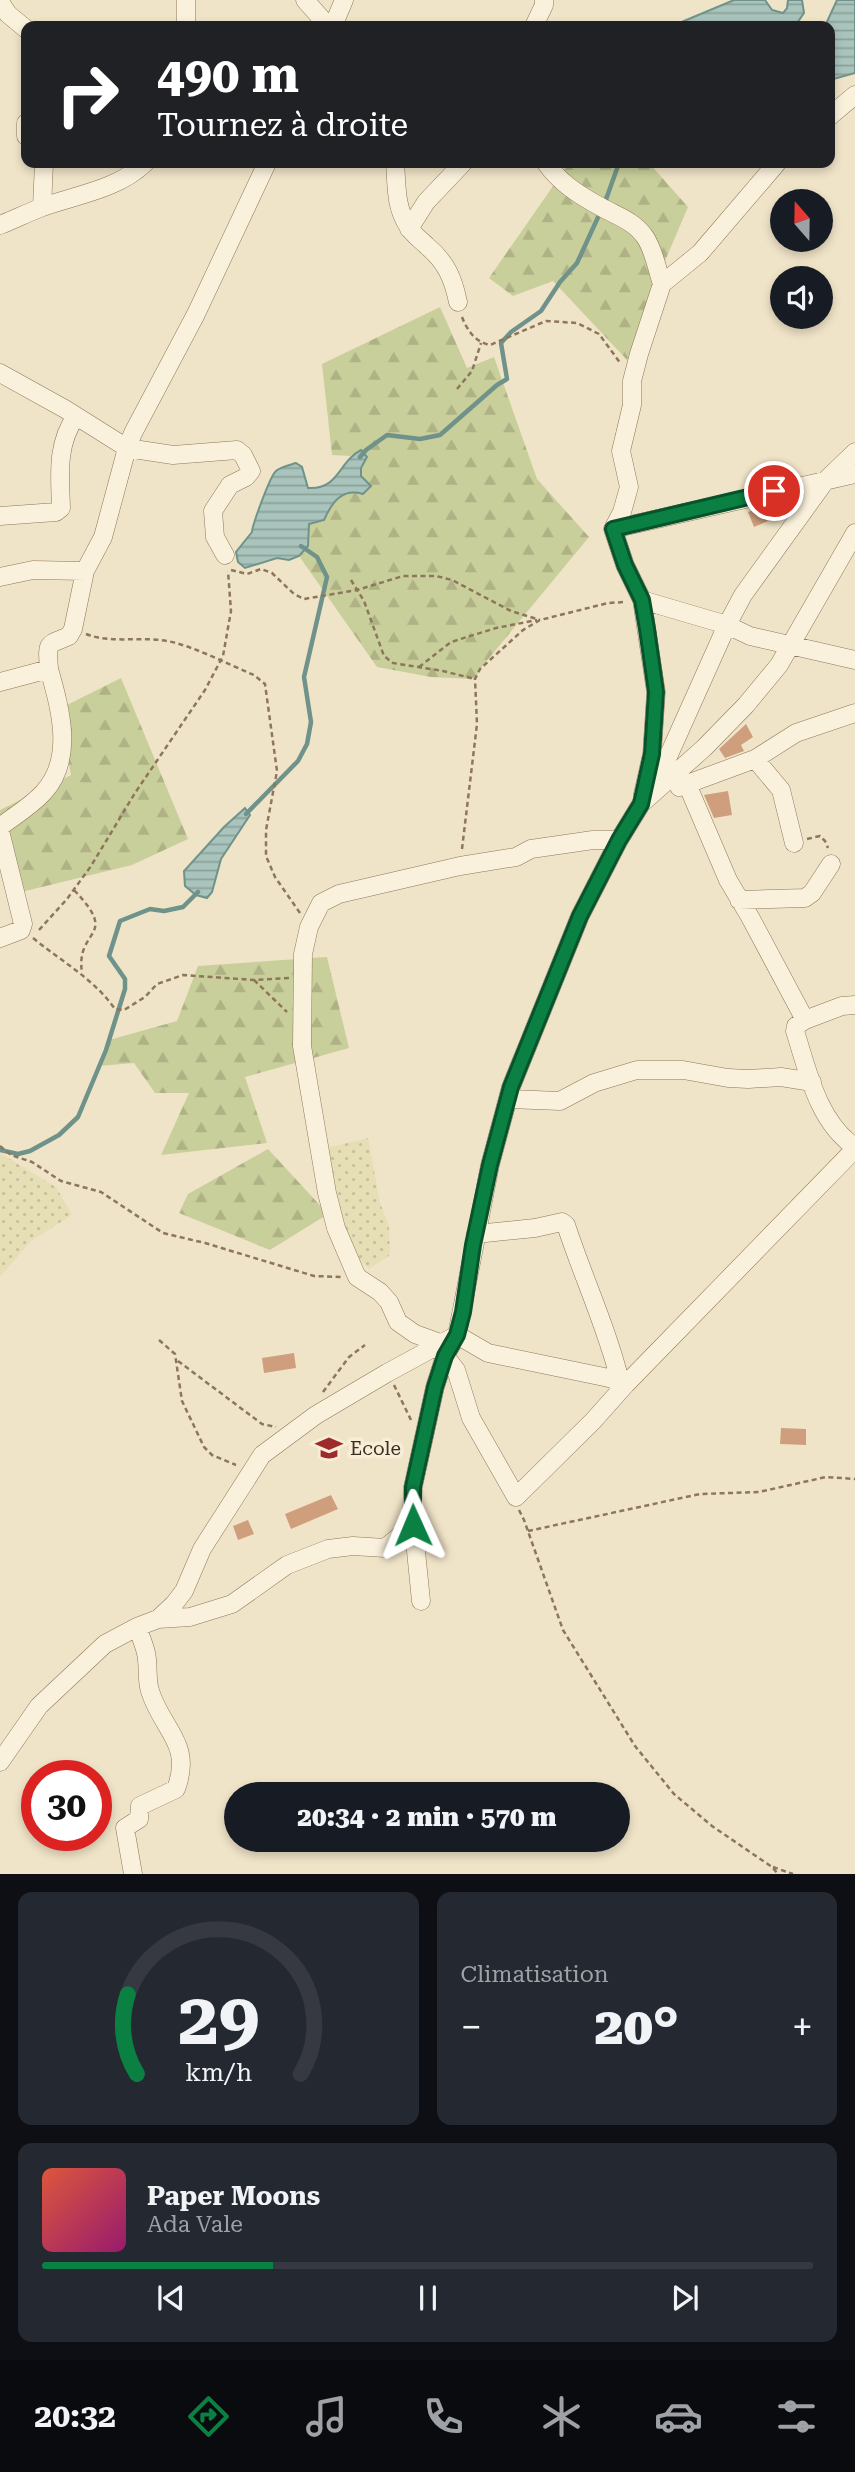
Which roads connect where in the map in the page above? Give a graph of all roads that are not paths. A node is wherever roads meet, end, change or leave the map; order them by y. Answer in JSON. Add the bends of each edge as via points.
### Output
{"nodes":[{"id":1,"x":186,"y":0,"type":"edge"},
{"id":2,"x":305,"y":0,"type":"edge"},
{"id":3,"x":344,"y":0,"type":"edge"},
{"id":4,"x":544,"y":0,"type":"edge"},
{"id":5,"x":0,"y":2,"type":"edge"},
{"id":6,"x":186,"y":21,"type":"edge"},
{"id":7,"x":326,"y":21,"type":"edge"},
{"id":8,"x":334,"y":21,"type":"edge"},
{"id":9,"x":536,"y":21,"type":"edge"},
{"id":10,"x":21,"y":25,"type":"edge"},
{"id":11,"x":855,"y":95,"type":"edge"},
{"id":12,"x":835,"y":112,"type":"edge"},
{"id":13,"x":44,"y":168,"type":"edge"},
{"id":14,"x":138,"y":168,"type":"edge"},
{"id":15,"x":265,"y":168,"type":"edge"},
{"id":16,"x":395,"y":168,"type":"edge"},
{"id":17,"x":458,"y":168,"type":"edge"},
{"id":18,"x":549,"y":168,"type":"edge"},
{"id":19,"x":773,"y":168,"type":"edge"},
{"id":20,"x":42,"y":207,"type":"junction"},
{"id":21,"x":0,"y":225,"type":"edge"},
{"id":22,"x":409,"y":229,"type":"junction"},
{"id":23,"x":662,"y":284,"type":"junction"},
{"id":24,"x":458,"y":302,"type":"road end"},
{"id":25,"x":0,"y":373,"type":"edge"},
{"id":26,"x":76,"y":416,"type":"junction"},
{"id":27,"x":127,"y":448,"type":"junction"},
{"id":28,"x":855,"y":452,"type":"edge"},
{"id":29,"x":855,"y":474,"type":"edge"},
{"id":30,"x":826,"y":480,"type":"junction"},
{"id":31,"x":0,"y":516,"type":"edge"},
{"id":32,"x":613,"y":529,"type":"junction"},
{"id":33,"x":855,"y":533,"type":"edge"},
{"id":34,"x":226,"y":563,"type":"road end"},
{"id":35,"x":85,"y":572,"type":"junction"},
{"id":36,"x":0,"y":577,"type":"edge"},
{"id":37,"x":642,"y":600,"type":"junction"},
{"id":38,"x":727,"y":625,"type":"junction"},
{"id":39,"x":790,"y":646,"type":"junction"},
{"id":40,"x":855,"y":660,"type":"edge"},
{"id":41,"x":49,"y":669,"type":"junction"},
{"id":42,"x":0,"y":682,"type":"edge"},
{"id":43,"x":855,"y":713,"type":"edge"},
{"id":44,"x":755,"y":759,"type":"junction"},
{"id":45,"x":687,"y":784,"type":"junction"},
{"id":46,"x":646,"y":799,"type":"junction"},
{"id":47,"x":0,"y":829,"type":"edge"},
{"id":48,"x":619,"y":840,"type":"junction"},
{"id":49,"x":794,"y":843,"type":"road end"},
{"id":50,"x":831,"y":863,"type":"road end"},
{"id":51,"x":739,"y":900,"type":"junction"},
{"id":52,"x":0,"y":938,"type":"edge"},
{"id":53,"x":855,"y":1005,"type":"edge"},
{"id":54,"x":805,"y":1020,"type":"junction"},
{"id":55,"x":811,"y":1082,"type":"junction"},
{"id":56,"x":509,"y":1099,"type":"junction"},
{"id":57,"x":855,"y":1148,"type":"edge"},
{"id":58,"x":476,"y":1234,"type":"junction"},
{"id":59,"x":457,"y":1335,"type":"junction"},
{"id":60,"x":442,"y":1350,"type":"junction"},
{"id":61,"x":623,"y":1382,"type":"junction"},
{"id":62,"x":413,"y":1525,"type":"junction"},
{"id":63,"x":421,"y":1601,"type":"dead end"},
{"id":64,"x":158,"y":1619,"type":"junction"},
{"id":65,"x":137,"y":1627,"type":"junction"},
{"id":66,"x":0,"y":1762,"type":"edge"},
{"id":67,"x":132,"y":1874,"type":"edge"}],
"edges":[{"from":1,"to":6,"type":"street"},
{"from":2,"to":7,"type":"street"},
{"from":3,"to":8,"type":"street"},
{"from":4,"to":9,"type":"street"},
{"from":5,"to":10,"type":"street"},
{"from":11,"to":12,"type":"street"},
{"from":13,"to":20,"type":"street"},
{"from":14,"to":20,"type":"street","via":[[84,195]]},
{"from":15,"to":27,"type":"street"},
{"from":16,"to":22,"type":"street","via":[[397,198]]},
{"from":17,"to":22,"type":"street"},
{"from":18,"to":23,"type":"street","via":[[566,186],[636,227],[649,246]]},
{"from":19,"to":23,"type":"street","via":[[700,253]]},
{"from":20,"to":21,"type":"street"},
{"from":22,"to":24,"type":"street","via":[[441,258],[454,281]]},
{"from":23,"to":32,"type":"street","via":[[632,382],[632,405],[621,451],[629,487]]},
{"from":25,"to":26,"type":"street"},
{"from":26,"to":27,"type":"street"},
{"from":26,"to":31,"type":"street","via":[[66,430],[61,454],[61,508]]},
{"from":27,"to":34,"type":"street","via":[[173,455],[237,450],[243,455],[249,475],[230,485],[214,511],[215,537]]},
{"from":27,"to":35,"type":"street","via":[[103,537]]},
{"from":28,"to":30,"type":"street"},
{"from":29,"to":30,"type":"street"},
{"from":30,"to":32,"type":"street"},
{"from":30,"to":38,"type":"street","via":[[743,595]]},
{"from":32,"to":37,"type":"street"},
{"from":33,"to":39,"type":"street"},
{"from":35,"to":36,"type":"street","via":[[33,570]]},
{"from":35,"to":41,"type":"street","via":[[73,629],[69,636],[51,642]]},
{"from":37,"to":38,"type":"street"},
{"from":37,"to":46,"type":"street","via":[[656,692]]},
{"from":38,"to":39,"type":"street"},
{"from":38,"to":46,"type":"street"},
{"from":39,"to":40,"type":"street"},
{"from":39,"to":46,"type":"street","via":[[746,705]]},
{"from":41,"to":42,"type":"street"},
{"from":41,"to":47,"type":"street","via":[[62,714],[57,769],[43,794]]},
{"from":43,"to":44,"type":"street","via":[[796,733]]},
{"from":44,"to":45,"type":"street"},
{"from":44,"to":49,"type":"street","via":[[781,790]]},
{"from":45,"to":46,"type":"street"},
{"from":45,"to":51,"type":"street"},
{"from":46,"to":48,"type":"street"},
{"from":47,"to":52,"type":"street","via":[[23,924],[21,930]]},
{"from":48,"to":56,"type":"street","via":[[580,916]]},
{"from":48,"to":60,"type":"street","via":[[555,844],[516,857],[339,894],[321,903],[309,927],[304,947],[302,1046],[336,1228],[357,1277],[380,1292],[398,1322]]},
{"from":50,"to":51,"type":"street","via":[[805,898]]},
{"from":51,"to":54,"type":"street"},
{"from":53,"to":54,"type":"street"},
{"from":54,"to":55,"type":"street","via":[[795,1031]]},
{"from":55,"to":56,"type":"street","via":[[637,1070],[594,1083],[560,1101]]},
{"from":55,"to":57,"type":"street","via":[[830,1124]]},
{"from":56,"to":58,"type":"street"},
{"from":57,"to":61,"type":"street"},
{"from":58,"to":59,"type":"street"},
{"from":58,"to":61,"type":"street","via":[[566,1225]]},
{"from":59,"to":60,"type":"street"},
{"from":59,"to":61,"type":"street","via":[[488,1353]]},
{"from":60,"to":61,"type":"street","via":[[456,1370],[471,1418],[516,1497],[593,1421]]},
{"from":60,"to":62,"type":"street","via":[[413,1487]]},
{"from":60,"to":64,"type":"street","via":[[387,1373],[262,1454],[202,1549],[184,1591]]},
{"from":62,"to":63,"type":"street"},
{"from":62,"to":64,"type":"street","via":[[385,1548],[328,1549],[287,1564],[232,1604],[190,1617]]},
{"from":64,"to":65,"type":"street"},
{"from":65,"to":66,"type":"street","via":[[105,1644],[39,1706]]},
{"from":65,"to":67,"type":"street","via":[[146,1652],[149,1688],[179,1748],[181,1774],[176,1789],[144,1802],[139,1819],[125,1828]]}]}
